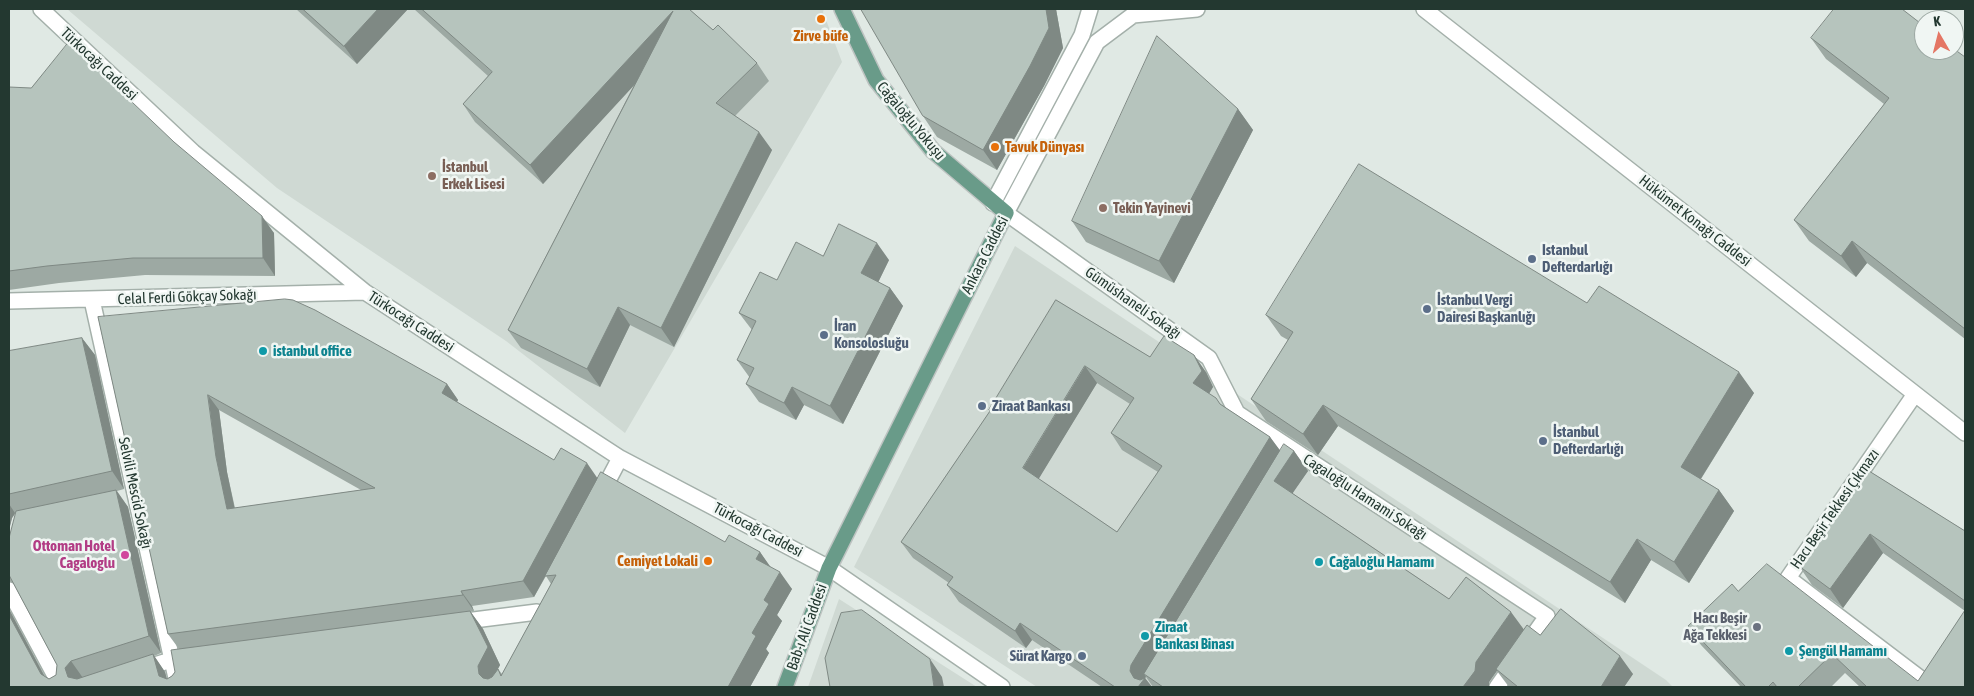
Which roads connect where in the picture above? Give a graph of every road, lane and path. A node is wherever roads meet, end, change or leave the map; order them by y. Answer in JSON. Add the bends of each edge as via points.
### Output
{"nodes":[{"id":1,"x":41,"y":9,"type":"edge"},
{"id":2,"x":842,"y":9,"type":"edge"},
{"id":3,"x":1090,"y":9,"type":"edge"},
{"id":4,"x":1196,"y":9,"type":"edge"},
{"id":5,"x":1424,"y":9,"type":"edge"},
{"id":6,"x":993,"y":203,"type":"junction"},
{"id":7,"x":1006,"y":213,"type":"junction"},
{"id":8,"x":365,"y":292,"type":"junction"},
{"id":9,"x":92,"y":300,"type":"junction"},
{"id":10,"x":9,"y":301,"type":"edge"},
{"id":11,"x":1915,"y":394,"type":"junction"},
{"id":12,"x":1237,"y":414,"type":"joint"},
{"id":13,"x":1965,"y":433,"type":"edge"},
{"id":14,"x":620,"y":458,"type":"junction"},
{"id":15,"x":136,"y":496,"type":"junction"},
{"id":16,"x":117,"y":500,"type":"edge"},
{"id":17,"x":592,"y":510,"type":"edge"},
{"id":18,"x":829,"y":568,"type":"junction"},
{"id":19,"x":9,"y":590,"type":"edge"},
{"id":20,"x":546,"y":595,"type":"edge"},
{"id":21,"x":537,"y":612,"type":"junction"},
{"id":22,"x":448,"y":624,"type":"edge"},
{"id":23,"x":528,"y":628,"type":"edge"},
{"id":24,"x":211,"y":655,"type":"edge"},
{"id":25,"x":171,"y":660,"type":"junction"},
{"id":26,"x":124,"y":675,"type":"edge"},
{"id":27,"x":991,"y":684,"type":"edge"},
{"id":28,"x":1929,"y":685,"type":"edge"},
{"id":29,"x":61,"y":687,"type":"edge"},
{"id":30,"x":178,"y":687,"type":"edge"},
{"id":31,"x":785,"y":687,"type":"edge"},
{"id":32,"x":1498,"y":687,"type":"edge"}],
"edges":[{"from":1,"to":8,"type":"street","name":"Türkocağı Caddesi","via":[[192,152]]},
{"from":2,"to":6,"type":"main road","name":"Cağaloğlu Yokuşu","via":[[876,80],[933,151]]},
{"from":3,"to":6,"type":"street","name":"Ankara Caddesi","via":[[1082,35]]},
{"from":4,"to":7,"type":"street","name":"Ankara Caddesi","via":[[1133,15],[1097,42]]},
{"from":5,"to":11,"type":"street","name":"Hükümet Konağı Caddesi"},
{"from":6,"to":7,"type":"main road","name":"Cağaloğlu Yokuşu"},
{"from":7,"to":12,"type":"street","name":"Gümüshaneli Sokağı","via":[[1209,358]]},
{"from":7,"to":18,"type":"main road","name":"Ankara Caddesi"},
{"from":8,"to":9,"type":"street","name":"Celal Ferdi Gökçay Sokağı"},
{"from":8,"to":14,"type":"street","name":"Türkocağı Caddesi"},
{"from":9,"to":10,"type":"street","name":"Celal Ferdi Gökçay Sokağı"},
{"from":9,"to":15,"type":"street","name":"Selvili Mescid Sokağı"},
{"from":11,"to":13,"type":"street","name":"Hükümet Konağı Caddesi"},
{"from":11,"to":28,"type":"street","name":"Hacı Beşir Tekkesi Çıkmazı","via":[[1788,578]]},
{"from":12,"to":32,"type":"street","name":"Cagaloğlu Hamami Sokağı","via":[[1291,455],[1546,616]]},
{"from":14,"to":17,"type":"street"},
{"from":14,"to":18,"type":"street","name":"Türkocağı Caddesi"},
{"from":15,"to":16,"type":"street"},
{"from":15,"to":25,"type":"street","name":"Selvili Mescid Sokağı"},
{"from":18,"to":27,"type":"street","name":"Türkocağı Caddesi"},
{"from":18,"to":31,"type":"main road","name":"Bab-ı Ali Caddesi"},
{"from":19,"to":29,"type":"street"},
{"from":20,"to":21,"type":"street"},
{"from":21,"to":22,"type":"street"},
{"from":21,"to":23,"type":"street"},
{"from":24,"to":25,"type":"street"},
{"from":25,"to":26,"type":"street"},
{"from":25,"to":30,"type":"street","name":"Selvili Mescid Sokağı"}]}
